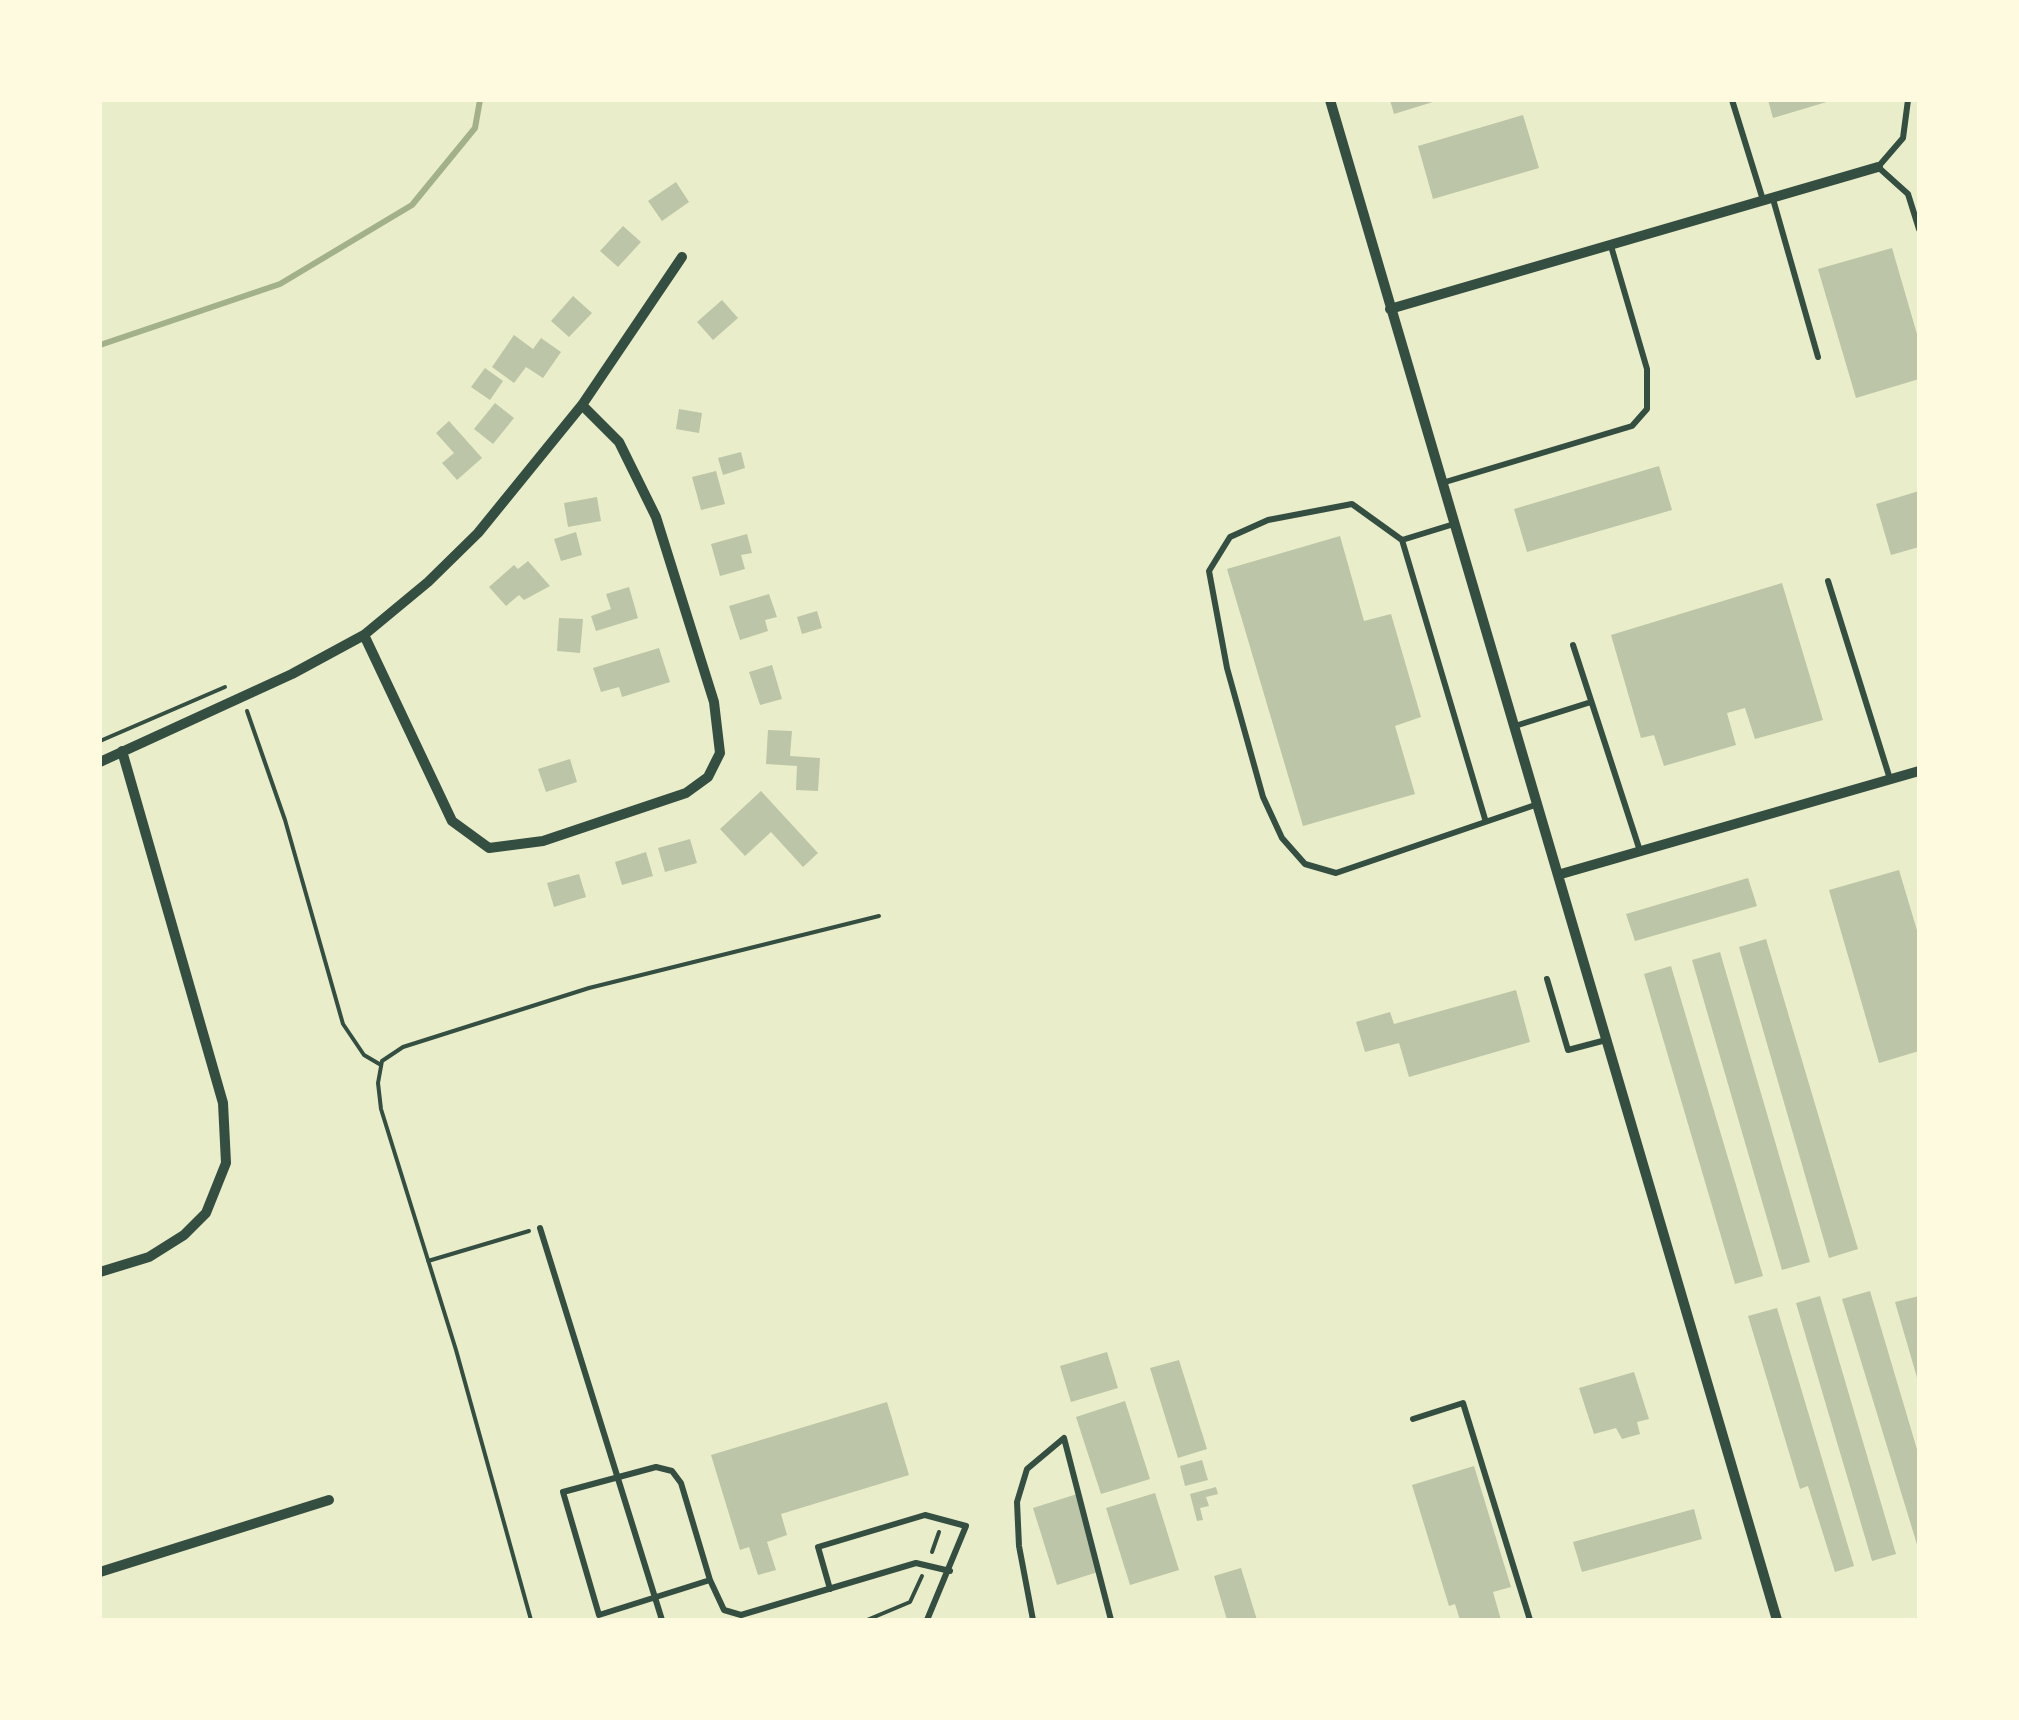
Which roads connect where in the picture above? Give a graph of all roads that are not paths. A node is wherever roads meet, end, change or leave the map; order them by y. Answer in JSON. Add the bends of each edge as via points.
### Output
{"nodes":[{"id":1,"x":1330,"y":100,"type":"edge"},
{"id":2,"x":1732,"y":100,"type":"edge"},
{"id":3,"x":1908,"y":100,"type":"edge"},
{"id":4,"x":1878,"y":167,"type":"junction"},
{"id":5,"x":1768,"y":199,"type":"junction"},
{"id":6,"x":1919,"y":229,"type":"edge"},
{"id":7,"x":1610,"y":245,"type":"junction"},
{"id":8,"x":682,"y":257,"type":"dead end"},
{"id":9,"x":1390,"y":309,"type":"junction"},
{"id":10,"x":1818,"y":356,"type":"dead end"},
{"id":11,"x":582,"y":405,"type":"junction"},
{"id":12,"x":1442,"y":483,"type":"junction"},
{"id":13,"x":1454,"y":524,"type":"junction"},
{"id":14,"x":1402,"y":540,"type":"junction"},
{"id":15,"x":1828,"y":581,"type":"dead end"},
{"id":16,"x":364,"y":635,"type":"junction"},
{"id":17,"x":1573,"y":645,"type":"dead end"},
{"id":18,"x":1591,"y":702,"type":"junction"},
{"id":19,"x":1515,"y":726,"type":"junction"},
{"id":20,"x":122,"y":751,"type":"junction"},
{"id":21,"x":100,"y":762,"type":"edge"},
{"id":22,"x":1919,"y":771,"type":"edge"},
{"id":23,"x":1890,"y":780,"type":"junction"},
{"id":24,"x":1538,"y":804,"type":"junction"},
{"id":25,"x":1485,"y":820,"type":"junction"},
{"id":26,"x":1641,"y":852,"type":"junction"},
{"id":27,"x":1560,"y":874,"type":"junction"},
{"id":28,"x":1547,"y":978,"type":"dead end"},
{"id":29,"x":1607,"y":1039,"type":"junction"},
{"id":30,"x":540,"y":1228,"type":"road end"},
{"id":31,"x":100,"y":1272,"type":"edge"},
{"id":32,"x":1413,"y":1418,"type":"dead end"},
{"id":33,"x":615,"y":1476,"type":"junction"},
{"id":34,"x":329,"y":1500,"type":"dead end"},
{"id":35,"x":950,"y":1570,"type":"junction"},
{"id":36,"x":100,"y":1572,"type":"edge"},
{"id":37,"x":710,"y":1580,"type":"junction"},
{"id":38,"x":830,"y":1589,"type":"junction"},
{"id":39,"x":653,"y":1598,"type":"junction"},
{"id":40,"x":662,"y":1620,"type":"edge"},
{"id":41,"x":927,"y":1620,"type":"edge"},
{"id":42,"x":1034,"y":1620,"type":"edge"},
{"id":43,"x":1111,"y":1620,"type":"edge"},
{"id":44,"x":1530,"y":1620,"type":"edge"},
{"id":45,"x":1777,"y":1620,"type":"edge"}],
"edges":[{"from":1,"to":9,"type":"street"},
{"from":2,"to":5,"type":"lane"},
{"from":3,"to":4,"type":"lane","via":[[1903,138]]},
{"from":4,"to":5,"type":"street"},
{"from":4,"to":6,"type":"lane","via":[[1908,194]]},
{"from":5,"to":7,"type":"street"},
{"from":5,"to":10,"type":"lane"},
{"from":7,"to":9,"type":"street"},
{"from":7,"to":12,"type":"lane","via":[[1647,370],[1648,408],[1632,426]]},
{"from":8,"to":11,"type":"street"},
{"from":9,"to":12,"type":"street"},
{"from":11,"to":16,"type":"street","via":[[478,533]]},
{"from":11,"to":16,"type":"street","via":[[619,442],[656,517],[714,702],[720,753],[708,777],[686,793],[542,842],[488,848],[452,821]]},
{"from":12,"to":13,"type":"street"},
{"from":13,"to":14,"type":"lane"},
{"from":13,"to":19,"type":"street"},
{"from":14,"to":25,"type":"lane"},
{"from":14,"to":25,"type":"lane","via":[[1352,504],[1268,520],[1230,537],[1209,571],[1263,796],[1282,838],[1305,864],[1336,873]]},
{"from":15,"to":23,"type":"lane"},
{"from":16,"to":20,"type":"street"},
{"from":17,"to":18,"type":"lane"},
{"from":18,"to":19,"type":"lane"},
{"from":18,"to":26,"type":"lane"},
{"from":19,"to":24,"type":"street"},
{"from":20,"to":21,"type":"street"},
{"from":20,"to":31,"type":"street","via":[[223,1102],[226,1163],[206,1213],[184,1235],[149,1256]]},
{"from":22,"to":23,"type":"street"},
{"from":23,"to":26,"type":"street"},
{"from":24,"to":25,"type":"lane"},
{"from":24,"to":27,"type":"street"},
{"from":26,"to":27,"type":"street"},
{"from":27,"to":29,"type":"street"},
{"from":28,"to":29,"type":"lane","via":[[1568,1050]]},
{"from":29,"to":45,"type":"street"},
{"from":30,"to":33,"type":"lane"},
{"from":32,"to":44,"type":"lane","via":[[1464,1403]]},
{"from":33,"to":37,"type":"lane","via":[[656,1467],[672,1471]]},
{"from":33,"to":39,"type":"lane"},
{"from":33,"to":39,"type":"lane","via":[[563,1492],[600,1615]]},
{"from":34,"to":36,"type":"street"},
{"from":35,"to":38,"type":"lane","via":[[916,1563]]},
{"from":35,"to":38,"type":"lane","via":[[966,1526],[925,1515],[818,1547]]},
{"from":35,"to":41,"type":"lane"},
{"from":37,"to":38,"type":"lane","via":[[724,1610],[741,1615]]},
{"from":37,"to":39,"type":"lane"},
{"from":39,"to":40,"type":"lane"},
{"from":42,"to":43,"type":"lane","via":[[1017,1502],[1027,1469],[1064,1438]]}]}
